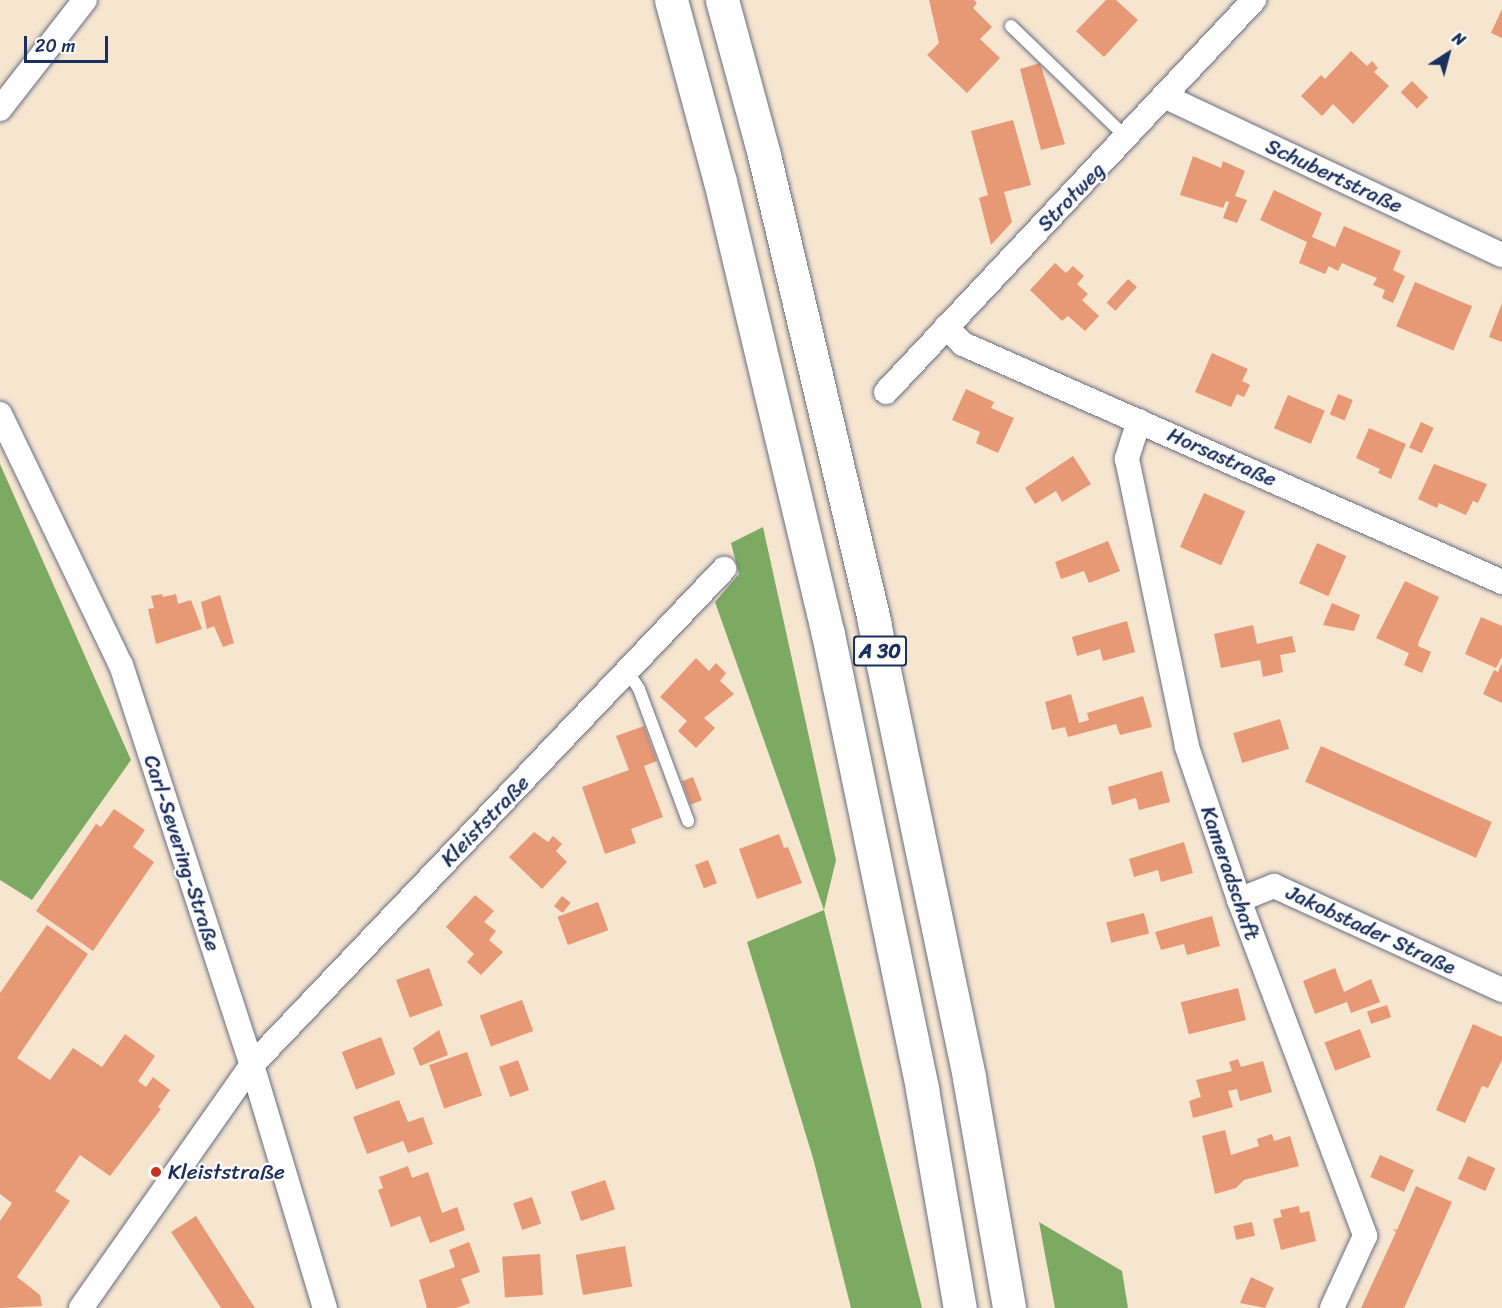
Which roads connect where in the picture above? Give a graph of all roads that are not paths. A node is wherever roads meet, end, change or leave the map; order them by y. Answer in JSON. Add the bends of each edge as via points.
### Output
{"nodes":[{"id":1,"x":85,"y":0,"type":"edge"},
{"id":2,"x":671,"y":0,"type":"edge"},
{"id":3,"x":722,"y":0,"type":"edge"},
{"id":4,"x":1254,"y":0,"type":"edge"},
{"id":5,"x":1011,"y":26,"type":"dead end"},
{"id":6,"x":1166,"y":97,"type":"junction"},
{"id":7,"x":0,"y":109,"type":"edge"},
{"id":8,"x":1127,"y":138,"type":"junction"},
{"id":9,"x":1502,"y":255,"type":"edge"},
{"id":10,"x":946,"y":327,"type":"junction"},
{"id":11,"x":886,"y":393,"type":"dead end"},
{"id":12,"x":0,"y":414,"type":"edge"},
{"id":13,"x":1139,"y":420,"type":"junction"},
{"id":14,"x":724,"y":569,"type":"dead end"},
{"id":15,"x":1502,"y":582,"type":"edge"},
{"id":16,"x":628,"y":672,"type":"junction"},
{"id":17,"x":688,"y":821,"type":"dead end"},
{"id":18,"x":1239,"y":900,"type":"junction"},
{"id":19,"x":1502,"y":990,"type":"edge"},
{"id":20,"x":252,"y":1065,"type":"junction"},
{"id":21,"x":81,"y":1308,"type":"edge"},
{"id":22,"x":326,"y":1308,"type":"edge"},
{"id":23,"x":960,"y":1308,"type":"edge"},
{"id":24,"x":1009,"y":1308,"type":"edge"},
{"id":25,"x":1332,"y":1308,"type":"edge"}],
"edges":[{"from":1,"to":7,"type":"street"},
{"from":2,"to":23,"type":"highway","number":"A 30","via":[[720,181],[828,634],[919,1077]]},
{"from":3,"to":24,"type":"highway","number":"A 30","via":[[764,155],[874,622],[969,1078]]},
{"from":4,"to":6,"type":"street","name":"Strotweg"},
{"from":5,"to":8,"type":"lane"},
{"from":6,"to":8,"type":"street","name":"Strotweg"},
{"from":6,"to":9,"type":"street","name":"Schubertstraße"},
{"from":8,"to":10,"type":"street","name":"Strotweg"},
{"from":10,"to":11,"type":"street","name":"Strotweg"},
{"from":10,"to":13,"type":"street","name":"Horsastraße","via":[[963,344]]},
{"from":12,"to":20,"type":"street","name":"Carl-Severing-Straße","via":[[121,665]]},
{"from":13,"to":15,"type":"street","name":"Horsastraße"},
{"from":13,"to":18,"type":"street","name":"Kameradschaft","via":[[1127,459],[1186,747]]},
{"from":14,"to":16,"type":"street","name":"Kleiststraße"},
{"from":16,"to":17,"type":"lane","via":[[639,688]]},
{"from":16,"to":20,"type":"street","name":"Kleiststraße"},
{"from":18,"to":19,"type":"street","name":"Jakobstader Straße","via":[[1274,886]]},
{"from":18,"to":25,"type":"street","name":"Kameradschaft","via":[[1365,1236]]},
{"from":20,"to":21,"type":"street","name":"Kleiststraße"},
{"from":20,"to":22,"type":"street","name":"Carl-Severing-Straße"}]}
